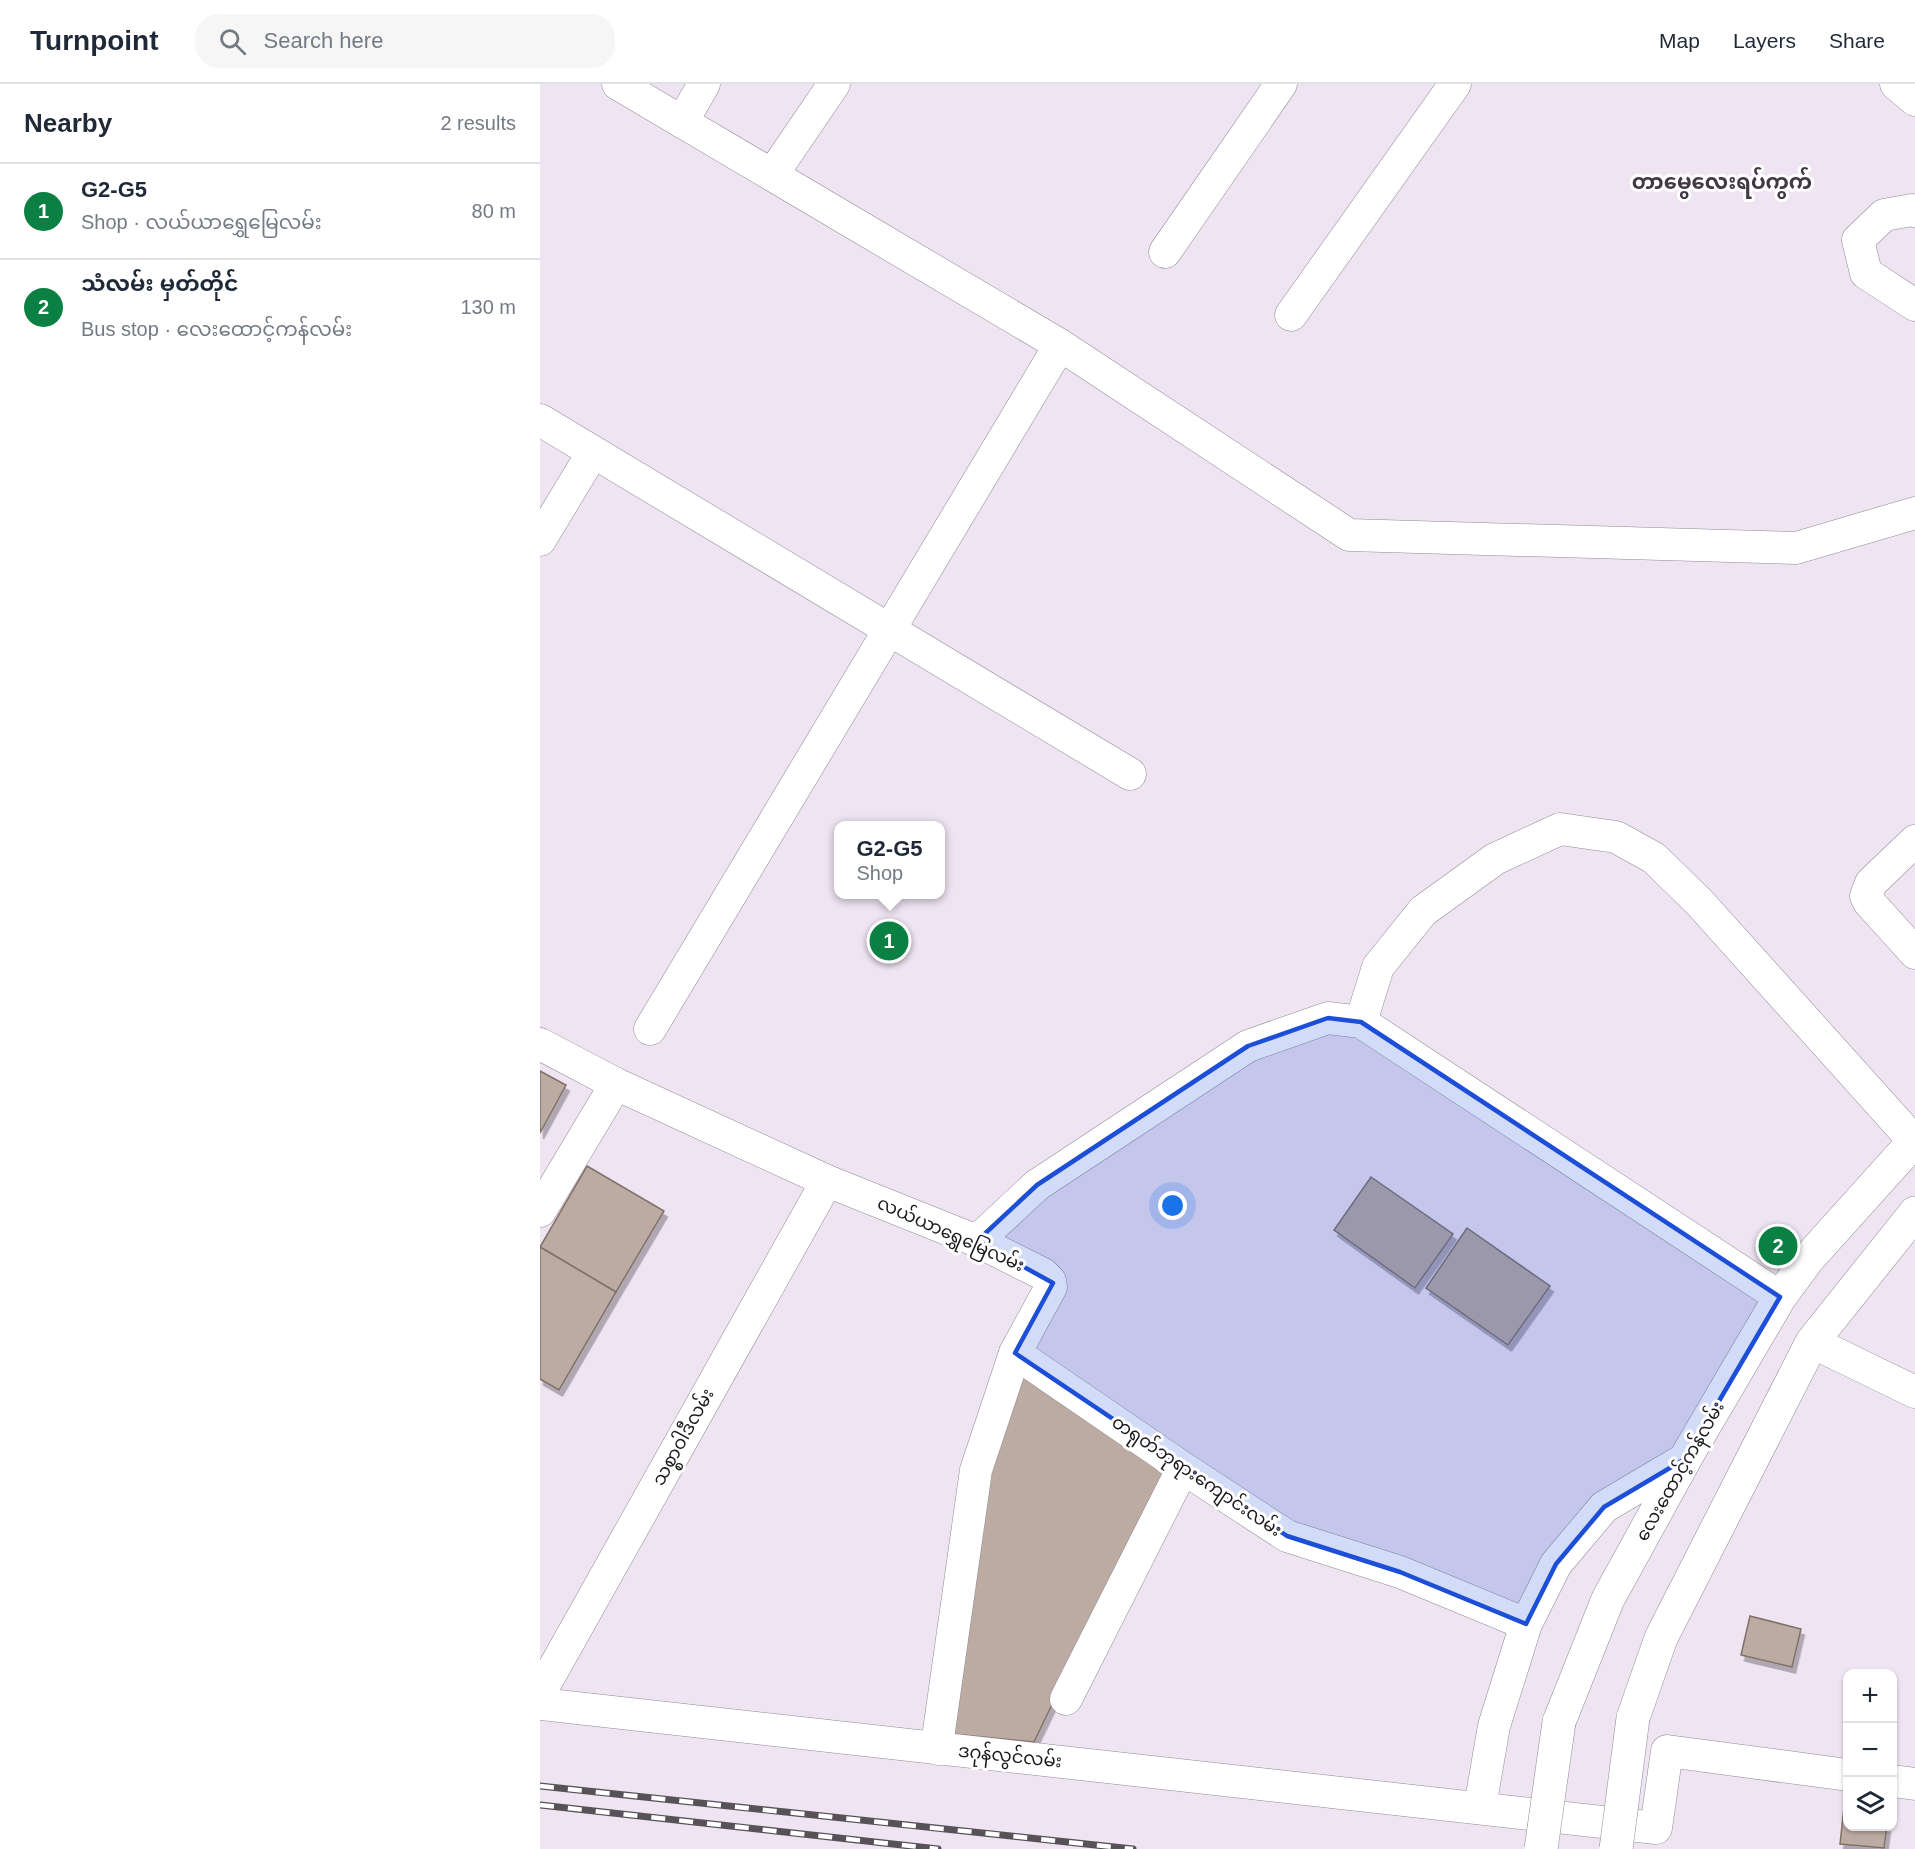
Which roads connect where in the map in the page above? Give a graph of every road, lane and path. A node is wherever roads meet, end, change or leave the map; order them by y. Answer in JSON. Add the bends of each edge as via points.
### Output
{"nodes":[{"id":1,"x":618,"y":84,"type":"edge"},
{"id":2,"x":704,"y":84,"type":"edge"},
{"id":3,"x":834,"y":84,"type":"edge"},
{"id":4,"x":1281,"y":84,"type":"edge"},
{"id":5,"x":1455,"y":84,"type":"edge"},
{"id":6,"x":1896,"y":84,"type":"edge"},
{"id":7,"x":1915,"y":100,"type":"edge"},
{"id":8,"x":682,"y":122,"type":"junction"},
{"id":9,"x":772,"y":175,"type":"junction"},
{"id":10,"x":1915,"y":211,"type":"edge"},
{"id":11,"x":1165,"y":252,"type":"dead end"},
{"id":12,"x":1915,"y":305,"type":"edge"},
{"id":13,"x":1291,"y":315,"type":"dead end"},
{"id":14,"x":1060,"y":345,"type":"junction"},
{"id":15,"x":540,"y":420,"type":"edge"},
{"id":16,"x":593,"y":452,"type":"junction"},
{"id":17,"x":1915,"y":513,"type":"edge"},
{"id":18,"x":540,"y":540,"type":"edge"},
{"id":19,"x":890,"y":630,"type":"junction"},
{"id":20,"x":1130,"y":774,"type":"dead end"},
{"id":21,"x":1915,"y":842,"type":"edge"},
{"id":22,"x":1915,"y":953,"type":"edge"},
{"id":23,"x":1362,"y":1022,"type":"junction"},
{"id":24,"x":650,"y":1029,"type":"dead end"},
{"id":25,"x":540,"y":1044,"type":"edge"},
{"id":26,"x":616,"y":1083,"type":"junction"},
{"id":27,"x":1914,"y":1140,"type":"edge"},
{"id":28,"x":827,"y":1181,"type":"junction"},
{"id":29,"x":540,"y":1211,"type":"edge"},
{"id":30,"x":1915,"y":1213,"type":"edge"},
{"id":31,"x":977,"y":1241,"type":"junction"},
{"id":32,"x":1780,"y":1297,"type":"junction"},
{"id":33,"x":1812,"y":1342,"type":"junction"},
{"id":34,"x":1015,"y":1353,"type":"junction"},
{"id":35,"x":1915,"y":1392,"type":"edge"},
{"id":36,"x":1685,"y":1460,"type":"junction"},
{"id":37,"x":1183,"y":1468,"type":"junction"},
{"id":38,"x":1526,"y":1624,"type":"junction"},
{"id":39,"x":540,"y":1693,"type":"edge"},
{"id":40,"x":1066,"y":1699,"type":"dead end"},
{"id":41,"x":540,"y":1704,"type":"edge"},
{"id":42,"x":938,"y":1749,"type":"junction"},
{"id":43,"x":1843,"y":1774,"type":"edge"},
{"id":44,"x":1897,"y":1782,"type":"edge"},
{"id":45,"x":1915,"y":1784,"type":"edge"},
{"id":46,"x":1480,"y":1807,"type":"junction"},
{"id":47,"x":1541,"y":1849,"type":"edge"},
{"id":48,"x":1616,"y":1849,"type":"edge"}],
"edges":[{"from":1,"to":8,"type":"street"},
{"from":2,"to":8,"type":"street"},
{"from":3,"to":9,"type":"street"},
{"from":4,"to":11,"type":"street"},
{"from":5,"to":13,"type":"street"},
{"from":6,"to":7,"type":"street"},
{"from":8,"to":9,"type":"street"},
{"from":9,"to":14,"type":"street"},
{"from":10,"to":12,"type":"street","via":[[1884,214],[1858,240],[1866,273]]},
{"from":14,"to":17,"type":"street","via":[[1349,535],[1796,548]]},
{"from":14,"to":19,"type":"street"},
{"from":15,"to":16,"type":"street"},
{"from":16,"to":18,"type":"street"},
{"from":16,"to":19,"type":"street"},
{"from":19,"to":20,"type":"street"},
{"from":19,"to":24,"type":"street"},
{"from":21,"to":22,"type":"street","via":[[1871,883],[1866,896]]},
{"from":23,"to":27,"type":"street","via":[[1378,967],[1432,904],[1495,859],[1560,829],[1616,837],[1654,858],[1700,903]]},
{"from":23,"to":31,"type":"street","via":[[1328,1018],[1248,1046],[1037,1185]]},
{"from":23,"to":32,"type":"street"},
{"from":25,"to":26,"type":"street","name":"လယ်ယာရွှေမြေလမ်း"},
{"from":26,"to":28,"type":"street","name":"လယ်ယာရွှေမြေလမ်း"},
{"from":26,"to":29,"type":"street"},
{"from":27,"to":32,"type":"main road","name":"လေးထောင့်ကန်လမ်း","via":[[1808,1259]]},
{"from":28,"to":31,"type":"street","name":"လယ်ယာရွှေမြေလမ်း"},
{"from":28,"to":39,"type":"street","name":"သစ္စာဝါဒီလမ်း"},
{"from":30,"to":33,"type":"main road"},
{"from":31,"to":34,"type":"street","name":"လယ်ယာရွှေမြေလမ်း","via":[[1050,1281],[1051,1287]]},
{"from":32,"to":36,"type":"main road","name":"လေးထောင့်ကန်လမ်း"},
{"from":33,"to":35,"type":"street"},
{"from":33,"to":48,"type":"main road","bridge":true,"via":[[1661,1638],[1633,1718]]},
{"from":34,"to":37,"type":"street","name":"တရုတ်ဘုရားကျောင်းလမ်း"},
{"from":34,"to":42,"type":"street","name":"လယ်ယာရွှေမြေလမ်း","via":[[976,1470]]},
{"from":36,"to":38,"type":"street","via":[[1604,1507],[1556,1564]]},
{"from":36,"to":47,"type":"main road","name":"လေးထောင့်ကန်လမ်း","bridge":true,"via":[[1608,1599],[1559,1722]]},
{"from":37,"to":38,"type":"street","name":"တရုတ်ဘုရားကျောင်းလမ်း","via":[[1287,1536],[1400,1572]]},
{"from":37,"to":40,"type":"street"},
{"from":38,"to":46,"type":"street","via":[[1494,1726]]},
{"from":41,"to":42,"type":"street","name":"ဒဂုန်လွင်လမ်း"},
{"from":42,"to":46,"type":"street","name":"ဒဂုန်လွင်လမ်း"},
{"from":43,"to":46,"type":"street","name":"ဒဂုန်လွင်လမ်း","via":[[1667,1751],[1656,1827]]},
{"from":44,"to":45,"type":"street"}]}
